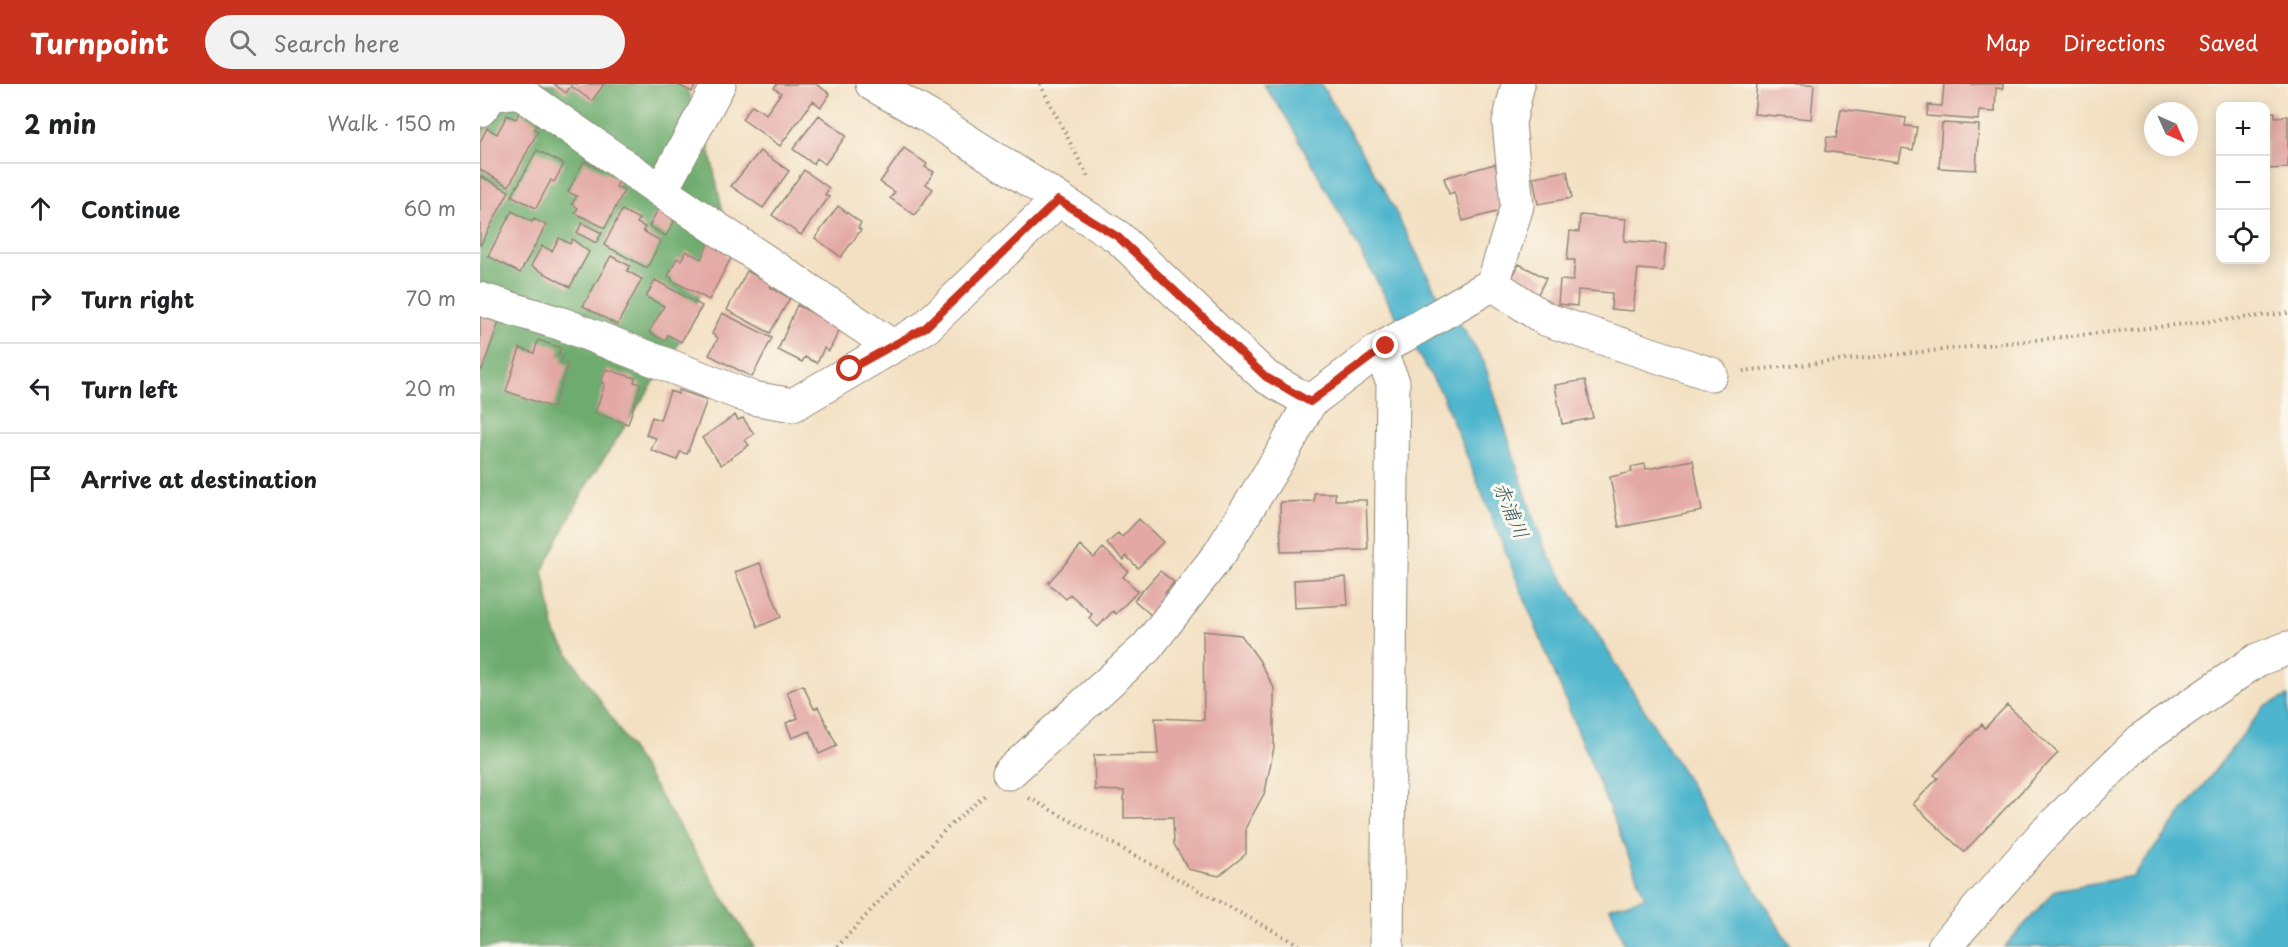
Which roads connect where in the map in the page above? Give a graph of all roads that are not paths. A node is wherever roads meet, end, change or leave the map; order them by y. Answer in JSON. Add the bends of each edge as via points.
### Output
{"nodes":[{"id":1,"x":719,"y":84,"type":"edge"},
{"id":2,"x":872,"y":84,"type":"edge"},
{"id":3,"x":1518,"y":84,"type":"edge"},
{"id":4,"x":480,"y":110,"type":"edge"},
{"id":5,"x":661,"y":191,"type":"junction"},
{"id":6,"x":1058,"y":200,"type":"junction"},
{"id":7,"x":1493,"y":284,"type":"junction"},
{"id":8,"x":480,"y":299,"type":"edge"},
{"id":9,"x":892,"y":346,"type":"junction"},
{"id":10,"x":1379,"y":350,"type":"junction"},
{"id":11,"x":1711,"y":374,"type":"road end"},
{"id":12,"x":1310,"y":402,"type":"junction"},
{"id":13,"x":2288,"y":648,"type":"edge"},
{"id":14,"x":1009,"y":772,"type":"road end"},
{"id":15,"x":1387,"y":947,"type":"edge"},
{"id":16,"x":1944,"y":947,"type":"edge"}],
"edges":[{"from":1,"to":5,"type":"street"},
{"from":2,"to":6,"type":"street"},
{"from":3,"to":7,"type":"street","via":[[1509,123],[1517,206]]},
{"from":4,"to":5,"type":"street","via":[[492,95],[518,91]]},
{"from":5,"to":9,"type":"street"},
{"from":6,"to":9,"type":"street","via":[[926,327]]},
{"from":6,"to":12,"type":"street","via":[[1118,237],[1266,377]]},
{"from":7,"to":10,"type":"street"},
{"from":7,"to":11,"type":"street","via":[[1545,319]]},
{"from":8,"to":9,"type":"street","via":[[562,324],[752,398],[793,405]]},
{"from":10,"to":12,"type":"street"},
{"from":10,"to":15,"type":"street","via":[[1393,382]]},
{"from":12,"to":14,"type":"street","via":[[1220,553],[1148,647]]},
{"from":13,"to":16,"type":"street","via":[[2257,660],[2143,738],[2044,834]]}]}
